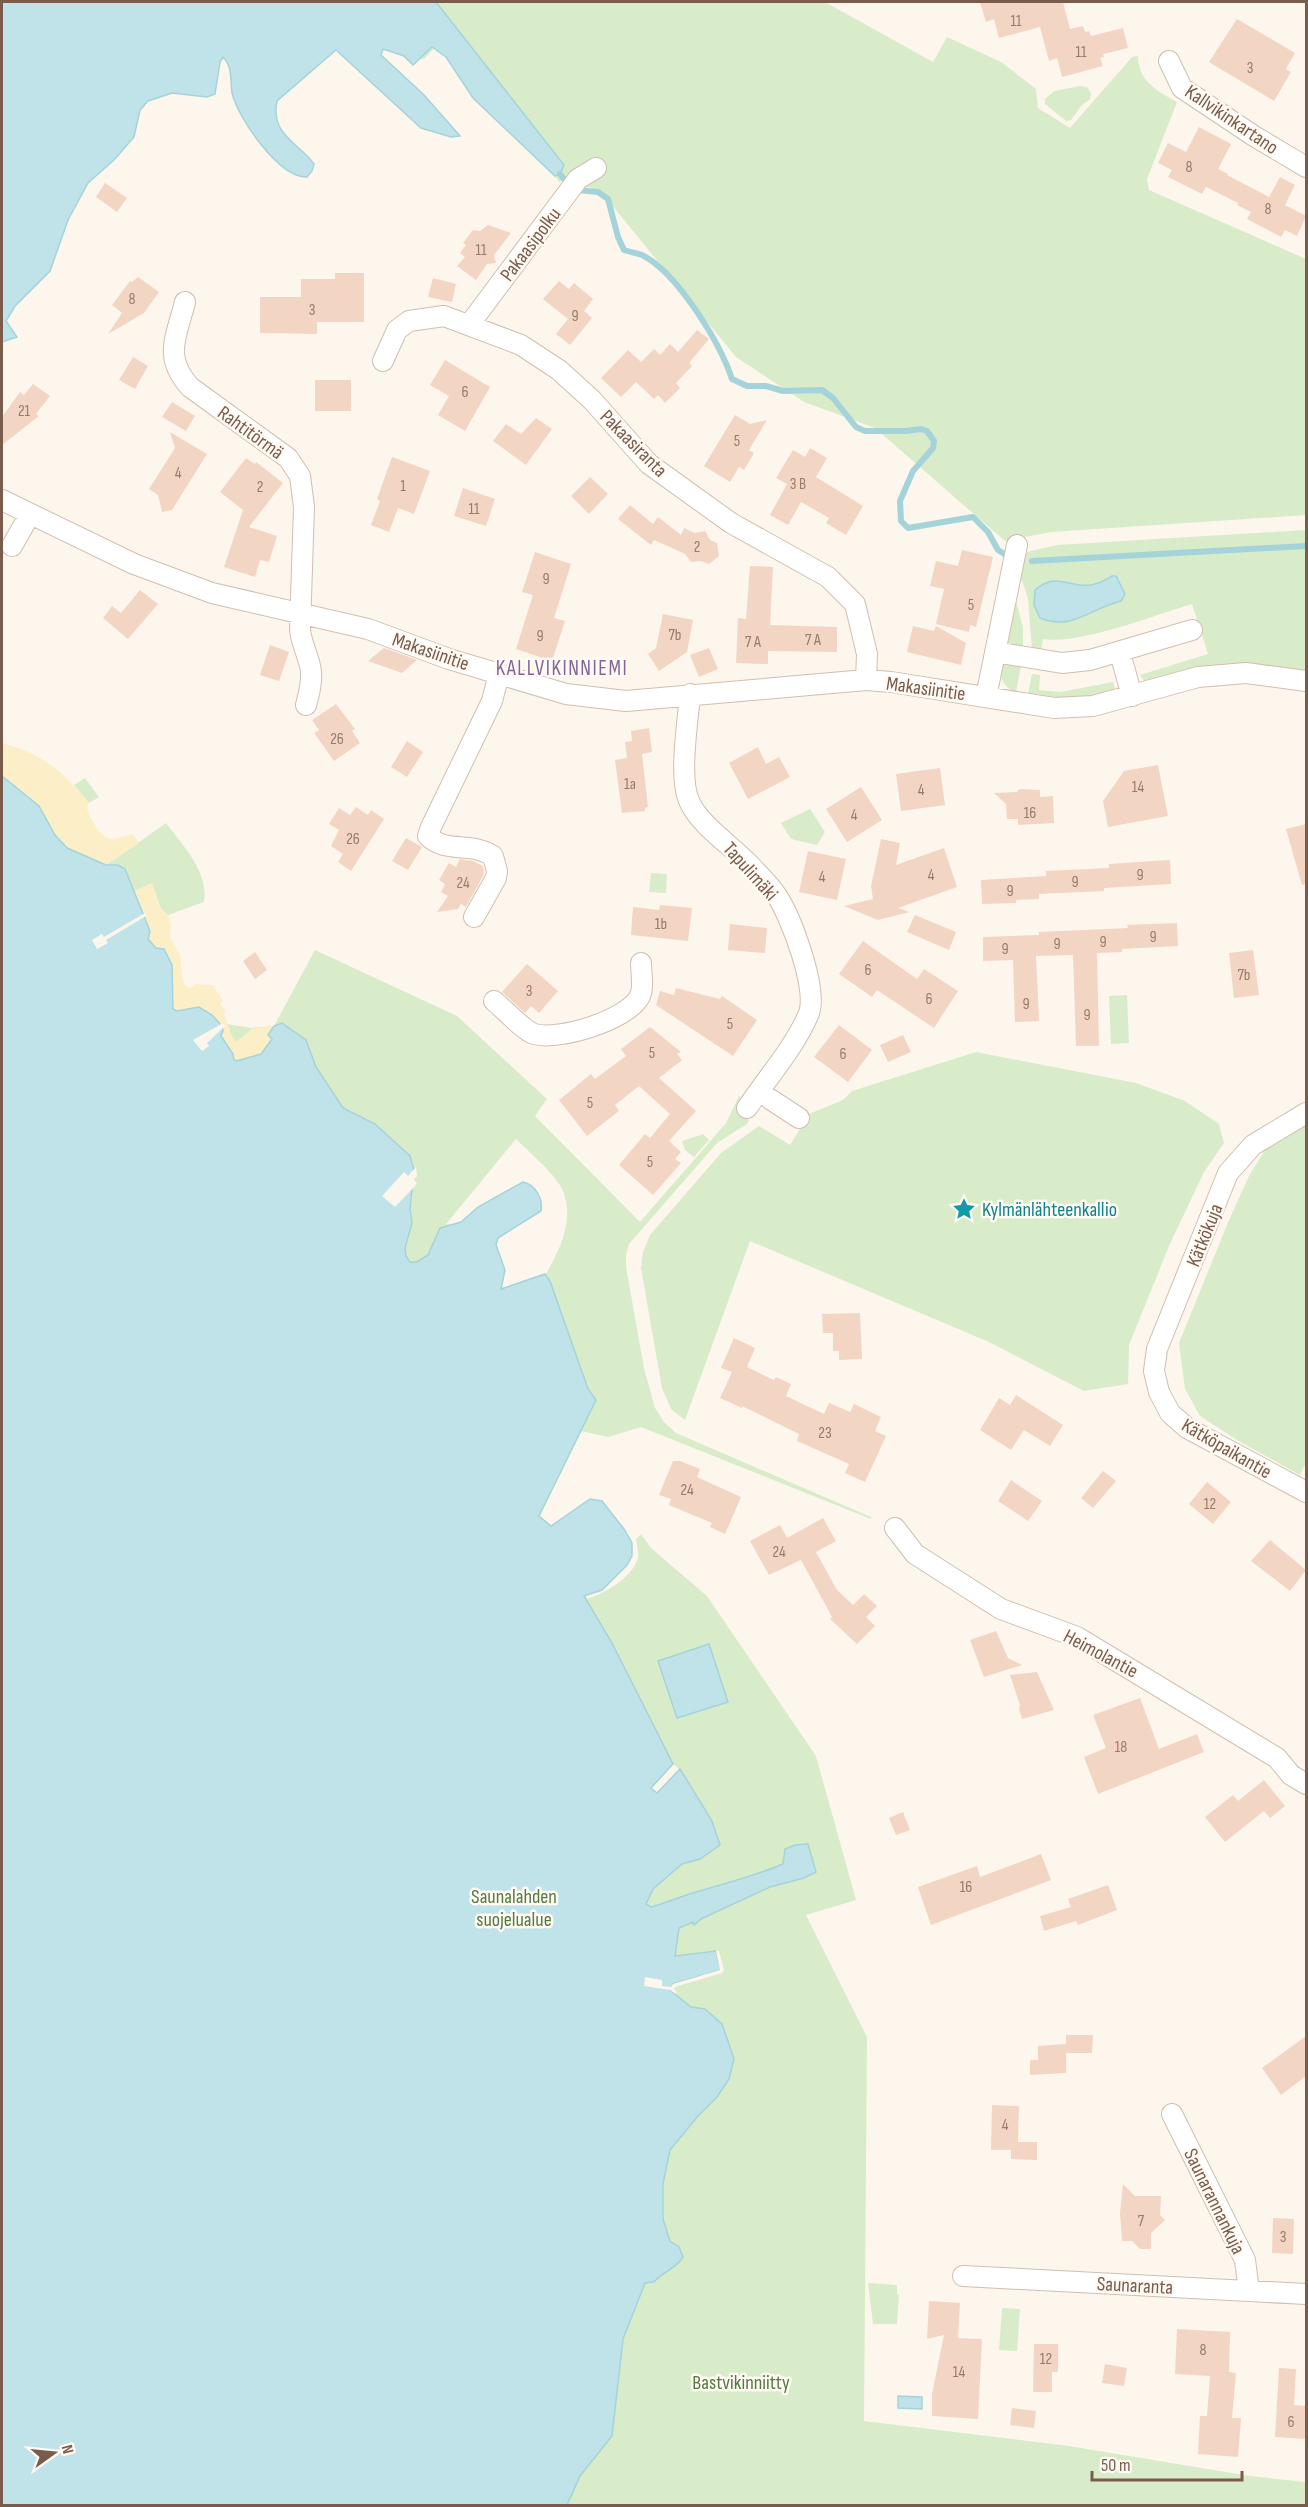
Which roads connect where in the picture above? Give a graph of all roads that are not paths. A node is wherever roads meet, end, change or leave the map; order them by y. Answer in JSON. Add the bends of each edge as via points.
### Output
{"nodes":[{"id":1,"x":1169,"y":61,"type":"dead end"},
{"id":2,"x":1306,"y":167,"type":"edge"},
{"id":3,"x":596,"y":168,"type":"dead end"},
{"id":4,"x":185,"y":303,"type":"dead end"},
{"id":5,"x":469,"y":325,"type":"junction"},
{"id":6,"x":383,"y":361,"type":"dead end"},
{"id":7,"x":2,"y":500,"type":"edge"},
{"id":8,"x":30,"y":514,"type":"junction"},
{"id":9,"x":1017,"y":544,"type":"dead end"},
{"id":10,"x":12,"y":546,"type":"dead end"},
{"id":11,"x":299,"y":612,"type":"junction"},
{"id":12,"x":1192,"y":630,"type":"dead end"},
{"id":13,"x":995,"y":652,"type":"junction"},
{"id":14,"x":1120,"y":653,"type":"junction"},
{"id":15,"x":499,"y":674,"type":"junction"},
{"id":16,"x":867,"y":681,"type":"junction"},
{"id":17,"x":1306,"y":681,"type":"edge"},
{"id":18,"x":690,"y":694,"type":"junction"},
{"id":19,"x":1132,"y":696,"type":"junction"},
{"id":20,"x":987,"y":697,"type":"junction"},
{"id":21,"x":306,"y":705,"type":"dead end"},
{"id":22,"x":474,"y":917,"type":"dead end"},
{"id":23,"x":641,"y":963,"type":"dead end"},
{"id":24,"x":494,"y":1001,"type":"dead end"},
{"id":25,"x":770,"y":1099,"type":"dead end"},
{"id":26,"x":747,"y":1108,"type":"dead end"},
{"id":27,"x":1306,"y":1113,"type":"edge"},
{"id":28,"x":799,"y":1118,"type":"dead end"},
{"id":29,"x":1159,"y":1392,"type":"joint"},
{"id":30,"x":1306,"y":1492,"type":"edge"},
{"id":31,"x":895,"y":1528,"type":"dead end"},
{"id":32,"x":1306,"y":1784,"type":"edge"},
{"id":33,"x":1172,"y":2114,"type":"dead end"},
{"id":34,"x":963,"y":2276,"type":"dead end"},
{"id":35,"x":1249,"y":2291,"type":"junction"},
{"id":36,"x":1306,"y":2294,"type":"edge"}],
"edges":[{"from":1,"to":2,"type":"street","name":"Kallvikinkartano","via":[[1182,88]]},
{"from":3,"to":5,"type":"street","name":"Pakaasipolku","via":[[579,179]]},
{"from":4,"to":11,"type":"street","name":"Rahtitörmä","via":[[172,352],[178,374],[190,387],[288,458],[300,476],[304,507]]},
{"from":5,"to":6,"type":"street","name":"Pakaasiranta","via":[[444,316],[409,321],[398,330]]},
{"from":5,"to":16,"type":"street","name":"Pakaasiranta","via":[[521,345],[559,370],[655,469],[731,523],[828,577],[855,604],[867,654]]},
{"from":7,"to":8,"type":"street","name":"Makasiinitie"},
{"from":8,"to":10,"type":"street"},
{"from":8,"to":11,"type":"street","name":"Makasiinitie","via":[[134,564],[212,593]]},
{"from":9,"to":13,"type":"street","name":"Makasiinitie"},
{"from":11,"to":15,"type":"street","name":"Makasiinitie","via":[[368,629]]},
{"from":11,"to":21,"type":"street","name":"Rahtitörmä","via":[[301,644],[311,671]]},
{"from":12,"to":14,"type":"street"},
{"from":13,"to":14,"type":"street","via":[[1062,663]]},
{"from":13,"to":20,"type":"street","name":"Makasiinitie"},
{"from":14,"to":19,"type":"street"},
{"from":15,"to":18,"type":"street","name":"Makasiinitie","via":[[566,694],[626,701]]},
{"from":15,"to":22,"type":"street","via":[[492,701],[429,836],[442,845],[482,849],[493,856],[496,878]]},
{"from":16,"to":18,"type":"street","name":"Makasiinitie"},
{"from":16,"to":20,"type":"street","name":"Makasiinitie"},
{"from":17,"to":19,"type":"street","name":"Makasiinitie","via":[[1246,673],[1197,677]]},
{"from":18,"to":26,"type":"street","name":"Tapulimäki","via":[[685,783],[690,803],[778,897],[808,971],[812,994],[810,1011],[796,1037]]},
{"from":19,"to":20,"type":"street","name":"Makasiinitie","via":[[1092,706],[1054,708]]},
{"from":23,"to":24,"type":"street","via":[[641,994],[633,1005],[585,1028],[550,1036],[531,1033]]},
{"from":25,"to":28,"type":"street"},
{"from":27,"to":29,"type":"street","name":"Kätkökuja","via":[[1253,1145],[1228,1173],[1157,1349],[1154,1371]]},
{"from":29,"to":30,"type":"street","name":"Kätköpaikantie","via":[[1170,1413],[1187,1428]]},
{"from":31,"to":32,"type":"street","name":"Heimolantie","via":[[915,1554],[1001,1609],[1077,1637],[1108,1654],[1277,1758],[1291,1775]]},
{"from":33,"to":35,"type":"street","name":"Saunarannankuja","via":[[1245,2260]]},
{"from":34,"to":35,"type":"street","name":"Saunaranta"},
{"from":35,"to":36,"type":"street","name":"Saunaranta"}]}
